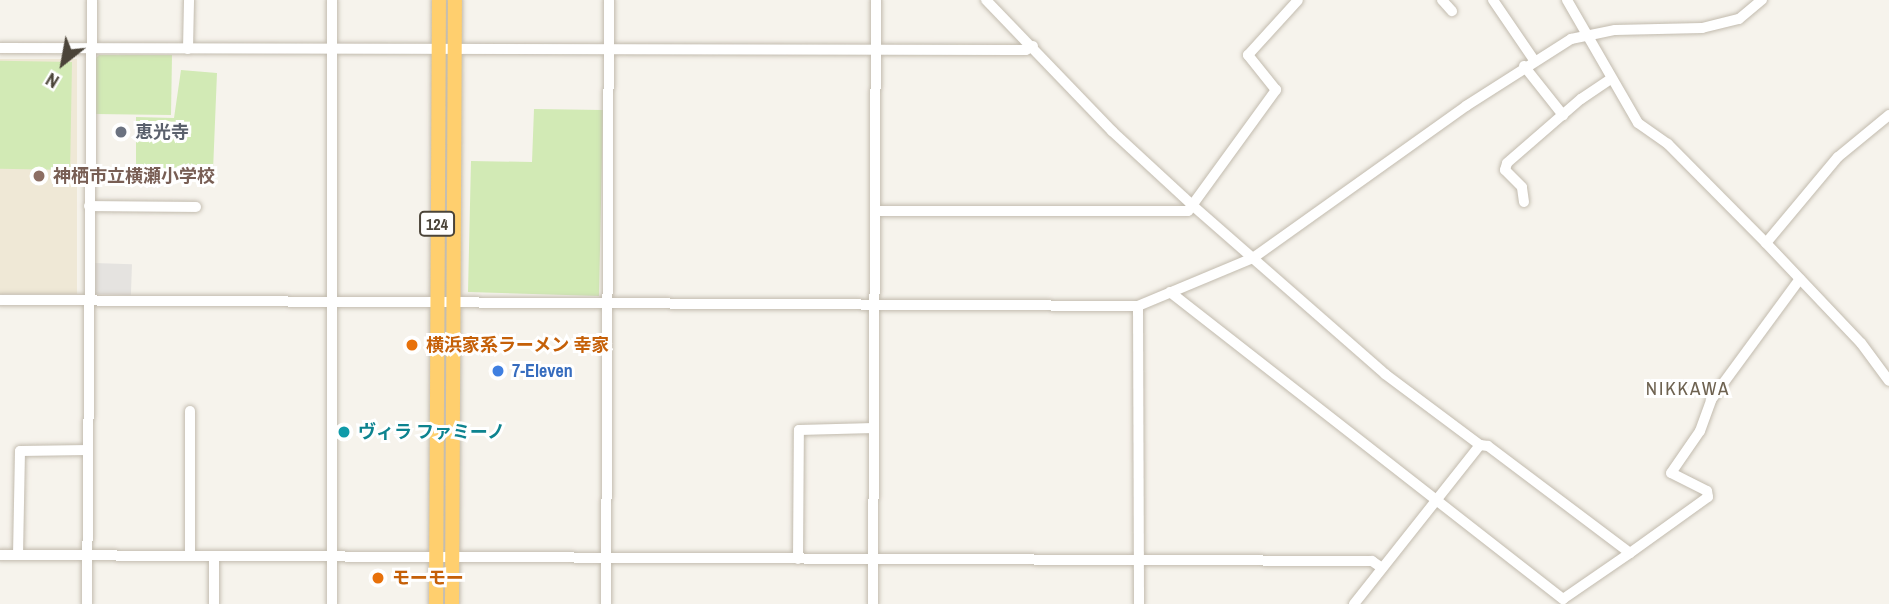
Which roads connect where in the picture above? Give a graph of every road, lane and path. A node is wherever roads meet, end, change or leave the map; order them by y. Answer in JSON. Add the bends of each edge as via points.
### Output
{"nodes":[{"id":1,"x":92,"y":0,"type":"edge"},
{"id":2,"x":189,"y":0,"type":"edge"},
{"id":3,"x":332,"y":0,"type":"edge"},
{"id":4,"x":439,"y":0,"type":"edge"},
{"id":5,"x":455,"y":0,"type":"edge"},
{"id":6,"x":609,"y":0,"type":"edge"},
{"id":7,"x":876,"y":0,"type":"edge"},
{"id":8,"x":986,"y":0,"type":"edge"},
{"id":9,"x":1298,"y":0,"type":"edge"},
{"id":10,"x":1442,"y":0,"type":"edge"},
{"id":11,"x":1493,"y":0,"type":"edge"},
{"id":12,"x":1567,"y":0,"type":"edge"},
{"id":13,"x":1762,"y":0,"type":"edge"},
{"id":14,"x":1452,"y":11,"type":"dead end"},
{"id":15,"x":1584,"y":35,"type":"junction"},
{"id":16,"x":1033,"y":46,"type":"junction"},
{"id":17,"x":0,"y":48,"type":"edge"},
{"id":18,"x":90,"y":48,"type":"junction"},
{"id":19,"x":188,"y":48,"type":"junction"},
{"id":20,"x":609,"y":48,"type":"junction"},
{"id":21,"x":875,"y":48,"type":"junction"},
{"id":22,"x":331,"y":49,"type":"junction"},
{"id":23,"x":455,"y":49,"type":"junction"},
{"id":24,"x":439,"y":50,"type":"junction"},
{"id":25,"x":1534,"y":60,"type":"junction"},
{"id":26,"x":1524,"y":66,"type":"junction"},
{"id":27,"x":1611,"y":79,"type":"junction"},
{"id":28,"x":1563,"y":115,"type":"junction"},
{"id":29,"x":1889,"y":115,"type":"edge"},
{"id":30,"x":1524,"y":201,"type":"dead end"},
{"id":31,"x":1191,"y":204,"type":"junction"},
{"id":32,"x":89,"y":206,"type":"junction"},
{"id":33,"x":196,"y":207,"type":"dead end"},
{"id":34,"x":875,"y":211,"type":"junction"},
{"id":35,"x":1766,"y":243,"type":"junction"},
{"id":36,"x":1254,"y":258,"type":"junction"},
{"id":37,"x":1800,"y":279,"type":"junction"},
{"id":38,"x":1170,"y":292,"type":"junction"},
{"id":39,"x":0,"y":300,"type":"edge"},
{"id":40,"x":88,"y":301,"type":"junction"},
{"id":41,"x":333,"y":303,"type":"junction"},
{"id":42,"x":437,"y":303,"type":"junction"},
{"id":43,"x":452,"y":304,"type":"junction"},
{"id":44,"x":607,"y":304,"type":"junction"},
{"id":45,"x":875,"y":305,"type":"junction"},
{"id":46,"x":1138,"y":306,"type":"junction"},
{"id":47,"x":1889,"y":381,"type":"edge"},
{"id":48,"x":190,"y":411,"type":"dead end"},
{"id":49,"x":874,"y":428,"type":"junction"},
{"id":50,"x":1480,"y":445,"type":"junction"},
{"id":51,"x":88,"y":450,"type":"junction"},
{"id":52,"x":1437,"y":499,"type":"junction"},
{"id":53,"x":1630,"y":553,"type":"junction"},
{"id":54,"x":0,"y":555,"type":"edge"},
{"id":55,"x":18,"y":555,"type":"junction"},
{"id":56,"x":87,"y":555,"type":"junction"},
{"id":57,"x":190,"y":555,"type":"junction"},
{"id":58,"x":214,"y":556,"type":"junction"},
{"id":59,"x":332,"y":556,"type":"junction"},
{"id":60,"x":452,"y":557,"type":"junction"},
{"id":61,"x":606,"y":557,"type":"junction"},
{"id":62,"x":436,"y":558,"type":"junction"},
{"id":63,"x":798,"y":559,"type":"junction"},
{"id":64,"x":873,"y":559,"type":"junction"},
{"id":65,"x":1139,"y":560,"type":"junction"},
{"id":66,"x":1382,"y":568,"type":"junction"},
{"id":67,"x":87,"y":604,"type":"edge"},
{"id":68,"x":214,"y":604,"type":"edge"},
{"id":69,"x":332,"y":604,"type":"edge"},
{"id":70,"x":436,"y":604,"type":"edge"},
{"id":71,"x":452,"y":604,"type":"edge"},
{"id":72,"x":606,"y":604,"type":"edge"},
{"id":73,"x":873,"y":604,"type":"edge"},
{"id":74,"x":1139,"y":604,"type":"edge"},
{"id":75,"x":1354,"y":604,"type":"edge"}],
"edges":[{"from":1,"to":18,"type":"street"},
{"from":2,"to":19,"type":"street"},
{"from":3,"to":22,"type":"street"},
{"from":4,"to":24,"type":"highway","number":"124"},
{"from":5,"to":23,"type":"highway","number":"124"},
{"from":6,"to":20,"type":"street"},
{"from":7,"to":21,"type":"street"},
{"from":8,"to":16,"type":"street"},
{"from":9,"to":31,"type":"street","via":[[1248,55],[1276,90]]},
{"from":10,"to":14,"type":"street"},
{"from":11,"to":25,"type":"street"},
{"from":12,"to":15,"type":"street"},
{"from":13,"to":15,"type":"street","via":[[1739,19],[1702,28]]},
{"from":15,"to":25,"type":"street"},
{"from":15,"to":27,"type":"street"},
{"from":16,"to":21,"type":"street","via":[[1026,50]]},
{"from":16,"to":31,"type":"street","via":[[1112,131]]},
{"from":17,"to":18,"type":"street"},
{"from":18,"to":19,"type":"street"},
{"from":18,"to":32,"type":"street"},
{"from":19,"to":22,"type":"street"},
{"from":20,"to":21,"type":"street"},
{"from":20,"to":23,"type":"street"},
{"from":20,"to":44,"type":"street"},
{"from":21,"to":34,"type":"street"},
{"from":22,"to":24,"type":"street"},
{"from":22,"to":41,"type":"street"},
{"from":23,"to":24,"type":"street"},
{"from":23,"to":43,"type":"highway","number":"124"},
{"from":24,"to":42,"type":"highway","number":"124"},
{"from":25,"to":26,"type":"street"},
{"from":26,"to":28,"type":"street"},
{"from":26,"to":36,"type":"street"},
{"from":27,"to":28,"type":"street"},
{"from":27,"to":35,"type":"street","via":[[1638,123],[1668,144]]},
{"from":28,"to":30,"type":"street","via":[[1507,163],[1504,170],[1522,187]]},
{"from":29,"to":35,"type":"street","via":[[1838,157]]},
{"from":31,"to":34,"type":"street","via":[[1188,211]]},
{"from":31,"to":36,"type":"street"},
{"from":32,"to":33,"type":"street"},
{"from":32,"to":40,"type":"street"},
{"from":34,"to":45,"type":"street"},
{"from":35,"to":37,"type":"street"},
{"from":36,"to":38,"type":"street"},
{"from":36,"to":50,"type":"street","via":[[1385,374]]},
{"from":37,"to":47,"type":"street","via":[[1861,343]]},
{"from":37,"to":53,"type":"street","via":[[1711,400],[1700,431],[1671,473],[1707,491],[1708,496]]},
{"from":38,"to":46,"type":"street"},
{"from":38,"to":52,"type":"street"},
{"from":39,"to":40,"type":"street"},
{"from":40,"to":41,"type":"street"},
{"from":40,"to":51,"type":"street"},
{"from":41,"to":42,"type":"street"},
{"from":41,"to":59,"type":"street"},
{"from":42,"to":43,"type":"street"},
{"from":42,"to":62,"type":"highway","number":"124"},
{"from":43,"to":44,"type":"street"},
{"from":43,"to":60,"type":"highway","number":"124"},
{"from":44,"to":45,"type":"street"},
{"from":44,"to":61,"type":"street"},
{"from":45,"to":46,"type":"street"},
{"from":45,"to":49,"type":"street"},
{"from":46,"to":65,"type":"street"},
{"from":48,"to":57,"type":"street"},
{"from":49,"to":63,"type":"street","via":[[799,430]]},
{"from":49,"to":64,"type":"street"},
{"from":50,"to":52,"type":"street"},
{"from":50,"to":53,"type":"street","via":[[1488,446]]},
{"from":51,"to":55,"type":"street","via":[[20,451]]},
{"from":51,"to":56,"type":"street"},
{"from":52,"to":53,"type":"street","via":[[1563,599]]},
{"from":52,"to":66,"type":"street"},
{"from":54,"to":55,"type":"street"},
{"from":55,"to":56,"type":"street"},
{"from":56,"to":57,"type":"street"},
{"from":56,"to":67,"type":"street"},
{"from":57,"to":58,"type":"street"},
{"from":58,"to":59,"type":"street"},
{"from":58,"to":68,"type":"street"},
{"from":59,"to":62,"type":"street"},
{"from":59,"to":69,"type":"street"},
{"from":60,"to":61,"type":"street"},
{"from":60,"to":62,"type":"street"},
{"from":60,"to":71,"type":"highway","number":"124"},
{"from":61,"to":63,"type":"street"},
{"from":61,"to":72,"type":"street"},
{"from":62,"to":70,"type":"highway","number":"124"},
{"from":63,"to":64,"type":"street"},
{"from":64,"to":65,"type":"street"},
{"from":64,"to":73,"type":"street"},
{"from":65,"to":66,"type":"street","via":[[1372,561]]},
{"from":65,"to":74,"type":"street"},
{"from":66,"to":75,"type":"street"}]}
